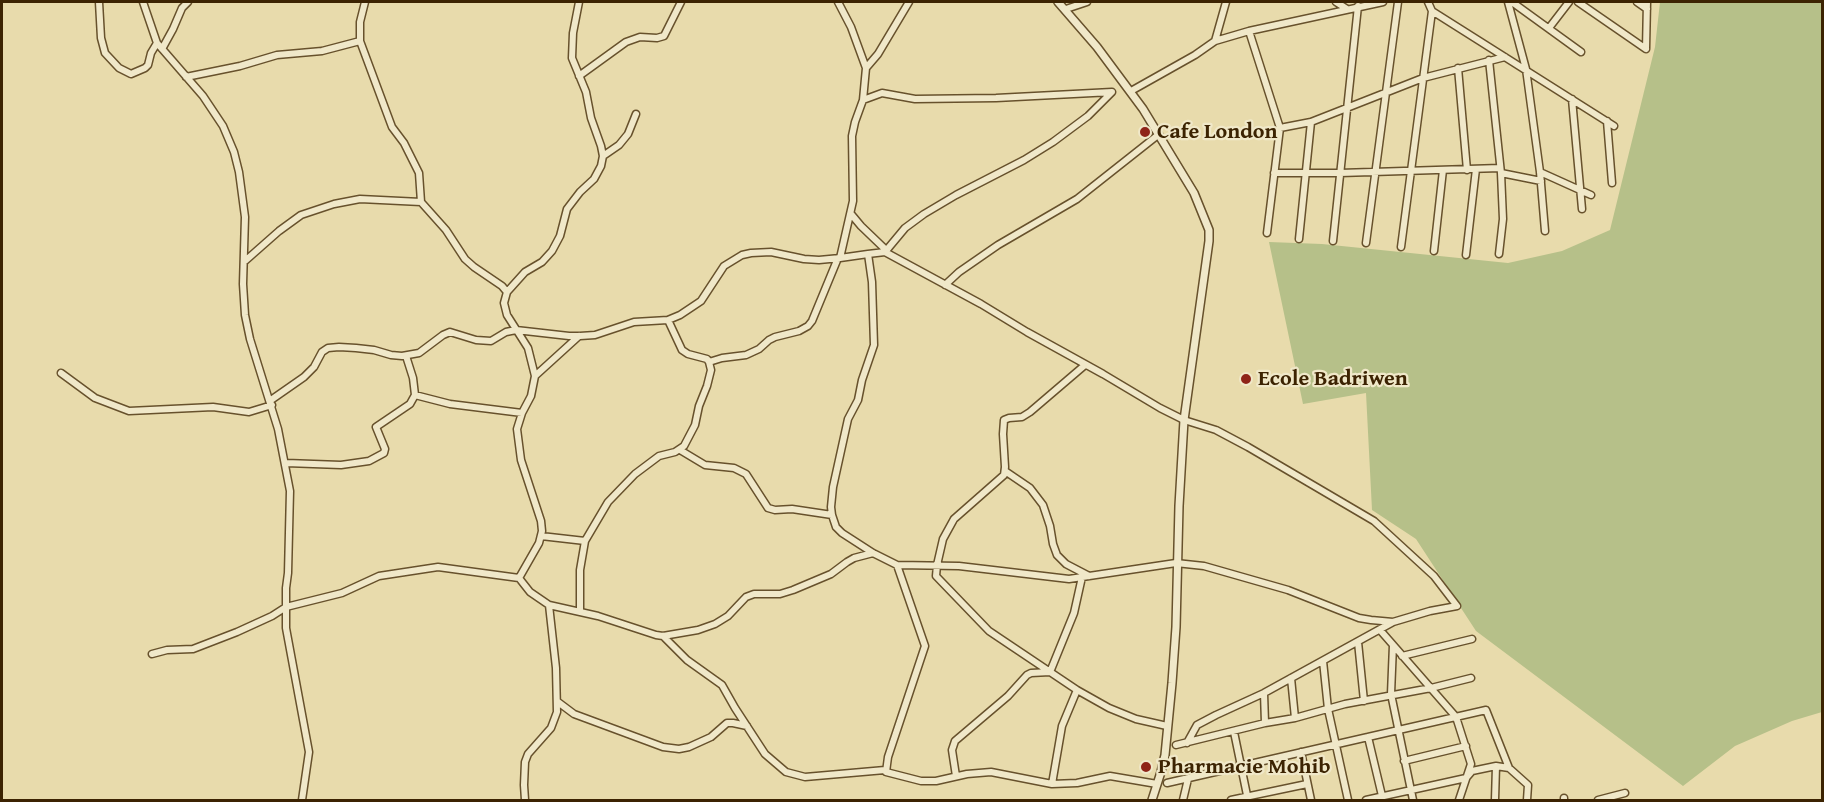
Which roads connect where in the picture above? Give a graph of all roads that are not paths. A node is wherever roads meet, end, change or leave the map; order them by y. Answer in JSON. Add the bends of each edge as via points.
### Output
{"nodes":[{"id":1,"x":99,"y":2,"type":"edge"},
{"id":2,"x":143,"y":2,"type":"edge"},
{"id":3,"x":188,"y":2,"type":"edge"},
{"id":4,"x":365,"y":2,"type":"edge"},
{"id":5,"x":579,"y":2,"type":"edge"},
{"id":6,"x":681,"y":2,"type":"edge"},
{"id":7,"x":838,"y":2,"type":"edge"},
{"id":8,"x":909,"y":2,"type":"edge"},
{"id":9,"x":1058,"y":2,"type":"edge"},
{"id":10,"x":1087,"y":2,"type":"edge"},
{"id":11,"x":1226,"y":2,"type":"edge"},
{"id":12,"x":1336,"y":2,"type":"edge"},
{"id":13,"x":1383,"y":2,"type":"edge"},
{"id":14,"x":1398,"y":2,"type":"edge"},
{"id":15,"x":1428,"y":2,"type":"edge"},
{"id":16,"x":1510,"y":2,"type":"edge"},
{"id":17,"x":1569,"y":2,"type":"edge"},
{"id":18,"x":1578,"y":2,"type":"edge"},
{"id":19,"x":1637,"y":2,"type":"edge"},
{"id":20,"x":1647,"y":5,"type":"edge"},
{"id":21,"x":1358,"y":6,"type":"junction"},
{"id":22,"x":1066,"y":9,"type":"junction"},
{"id":23,"x":1347,"y":9,"type":"junction"},
{"id":24,"x":1432,"y":11,"type":"junction"},
{"id":25,"x":1550,"y":28,"type":"junction"},
{"id":26,"x":1249,"y":30,"type":"junction"},
{"id":27,"x":360,"y":41,"type":"junction"},
{"id":28,"x":1215,"y":41,"type":"junction"},
{"id":29,"x":160,"y":46,"type":"junction"},
{"id":30,"x":1581,"y":52,"type":"dead end"},
{"id":31,"x":1505,"y":57,"type":"junction"},
{"id":32,"x":1489,"y":60,"type":"junction"},
{"id":33,"x":866,"y":68,"type":"junction"},
{"id":34,"x":1458,"y":68,"type":"junction"},
{"id":35,"x":1526,"y":69,"type":"junction"},
{"id":36,"x":579,"y":76,"type":"junction"},
{"id":37,"x":186,"y":77,"type":"junction"},
{"id":38,"x":1423,"y":78,"type":"junction"},
{"id":39,"x":1124,"y":82,"type":"junction"},
{"id":40,"x":1131,"y":91,"type":"junction"},
{"id":41,"x":1112,"y":92,"type":"junction"},
{"id":42,"x":1385,"y":94,"type":"junction"},
{"id":43,"x":1572,"y":99,"type":"junction"},
{"id":44,"x":863,"y":100,"type":"junction"},
{"id":45,"x":1348,"y":108,"type":"junction"},
{"id":46,"x":636,"y":114,"type":"dead end"},
{"id":47,"x":1607,"y":121,"type":"junction"},
{"id":48,"x":1311,"y":122,"type":"junction"},
{"id":49,"x":1614,"y":126,"type":"dead end"},
{"id":50,"x":1280,"y":128,"type":"junction"},
{"id":51,"x":1158,"y":135,"type":"junction"},
{"id":52,"x":603,"y":156,"type":"junction"},
{"id":53,"x":1476,"y":169,"type":"junction"},
{"id":54,"x":1443,"y":170,"type":"junction"},
{"id":55,"x":1467,"y":170,"type":"junction"},
{"id":56,"x":1500,"y":170,"type":"junction"},
{"id":57,"x":1411,"y":171,"type":"junction"},
{"id":58,"x":1306,"y":172,"type":"junction"},
{"id":59,"x":1375,"y":172,"type":"junction"},
{"id":60,"x":1540,"y":172,"type":"junction"},
{"id":61,"x":1275,"y":173,"type":"junction"},
{"id":62,"x":1340,"y":173,"type":"junction"},
{"id":63,"x":1541,"y":181,"type":"junction"},
{"id":64,"x":1612,"y":183,"type":"dead end"},
{"id":65,"x":1579,"y":190,"type":"junction"},
{"id":66,"x":1591,"y":195,"type":"dead end"},
{"id":67,"x":421,"y":202,"type":"junction"},
{"id":68,"x":1582,"y":209,"type":"dead end"},
{"id":69,"x":851,"y":213,"type":"junction"},
{"id":70,"x":1545,"y":231,"type":"dead end"},
{"id":71,"x":1267,"y":233,"type":"dead end"},
{"id":72,"x":1299,"y":239,"type":"dead end"},
{"id":73,"x":1333,"y":241,"type":"dead end"},
{"id":74,"x":1366,"y":243,"type":"dead end"},
{"id":75,"x":1401,"y":247,"type":"dead end"},
{"id":76,"x":886,"y":251,"type":"junction"},
{"id":77,"x":1434,"y":251,"type":"dead end"},
{"id":78,"x":868,"y":254,"type":"junction"},
{"id":79,"x":1466,"y":255,"type":"dead end"},
{"id":80,"x":1499,"y":255,"type":"dead end"},
{"id":81,"x":839,"y":258,"type":"junction"},
{"id":82,"x":245,"y":261,"type":"junction"},
{"id":83,"x":945,"y":285,"type":"junction"},
{"id":84,"x":507,"y":292,"type":"junction"},
{"id":85,"x":668,"y":320,"type":"junction"},
{"id":86,"x":516,"y":330,"type":"junction"},
{"id":87,"x":580,"y":336,"type":"junction"},
{"id":88,"x":406,"y":356,"type":"junction"},
{"id":89,"x":710,"y":362,"type":"junction"},
{"id":90,"x":1085,"y":364,"type":"junction"},
{"id":91,"x":61,"y":373,"type":"dead end"},
{"id":92,"x":535,"y":376,"type":"junction"},
{"id":93,"x":415,"y":395,"type":"junction"},
{"id":94,"x":271,"y":403,"type":"junction"},
{"id":95,"x":522,"y":413,"type":"junction"},
{"id":96,"x":1184,"y":420,"type":"junction"},
{"id":97,"x":680,"y":450,"type":"junction"},
{"id":98,"x":286,"y":463,"type":"junction"},
{"id":99,"x":1005,"y":471,"type":"junction"},
{"id":100,"x":832,"y":515,"type":"junction"},
{"id":101,"x":542,"y":536,"type":"junction"},
{"id":102,"x":585,"y":541,"type":"junction"},
{"id":103,"x":873,"y":553,"type":"junction"},
{"id":104,"x":1176,"y":563,"type":"junction"},
{"id":105,"x":897,"y":565,"type":"junction"},
{"id":106,"x":937,"y":565,"type":"junction"},
{"id":107,"x":1085,"y":577,"type":"junction"},
{"id":108,"x":519,"y":578,"type":"junction"},
{"id":109,"x":549,"y":605,"type":"junction"},
{"id":110,"x":286,"y":608,"type":"junction"},
{"id":111,"x":580,"y":611,"type":"junction"},
{"id":112,"x":1393,"y":622,"type":"junction"},
{"id":113,"x":1380,"y":630,"type":"junction"},
{"id":114,"x":663,"y":636,"type":"junction"},
{"id":115,"x":1472,"y":639,"type":"dead end"},
{"id":116,"x":1358,"y":642,"type":"junction"},
{"id":117,"x":1393,"y":645,"type":"junction"},
{"id":118,"x":152,"y":654,"type":"dead end"},
{"id":119,"x":1402,"y":656,"type":"junction"},
{"id":120,"x":1323,"y":661,"type":"junction"},
{"id":121,"x":1050,"y":672,"type":"junction"},
{"id":122,"x":1292,"y":678,"type":"junction"},
{"id":123,"x":1471,"y":678,"type":"dead end"},
{"id":124,"x":1431,"y":688,"type":"junction"},
{"id":125,"x":1077,"y":690,"type":"junction"},
{"id":126,"x":1264,"y":693,"type":"junction"},
{"id":127,"x":1391,"y":694,"type":"junction"},
{"id":128,"x":1364,"y":701,"type":"junction"},
{"id":129,"x":558,"y":702,"type":"junction"},
{"id":130,"x":1328,"y":709,"type":"junction"},
{"id":131,"x":1456,"y":717,"type":"junction"},
{"id":132,"x":1295,"y":718,"type":"junction"},
{"id":133,"x":1265,"y":723,"type":"junction"},
{"id":134,"x":747,"y":726,"type":"junction"},
{"id":135,"x":1167,"y":726,"type":"junction"},
{"id":136,"x":1398,"y":730,"type":"junction"},
{"id":137,"x":1233,"y":732,"type":"junction"},
{"id":138,"x":1368,"y":737,"type":"junction"},
{"id":139,"x":1187,"y":742,"type":"junction"},
{"id":140,"x":1335,"y":744,"type":"junction"},
{"id":141,"x":1176,"y":745,"type":"dead end"},
{"id":142,"x":1466,"y":746,"type":"junction"},
{"id":143,"x":1301,"y":752,"type":"junction"},
{"id":144,"x":1404,"y":761,"type":"junction"},
{"id":145,"x":1241,"y":765,"type":"junction"},
{"id":146,"x":1496,"y":766,"type":"junction"},
{"id":147,"x":1509,"y":768,"type":"junction"},
{"id":148,"x":885,"y":770,"type":"junction"},
{"id":149,"x":956,"y":776,"type":"junction"},
{"id":150,"x":1466,"y":778,"type":"junction"},
{"id":151,"x":1188,"y":779,"type":"junction"},
{"id":152,"x":1167,"y":783,"type":"dead end"},
{"id":153,"x":1052,"y":784,"type":"junction"},
{"id":154,"x":1157,"y":784,"type":"junction"},
{"id":155,"x":1307,"y":784,"type":"junction"},
{"id":156,"x":1411,"y":791,"type":"junction"},
{"id":157,"x":1625,"y":794,"type":"dead end"},
{"id":158,"x":1248,"y":799,"type":"edge"},
{"id":159,"x":1383,"y":799,"type":"edge"},
{"id":160,"x":302,"y":801,"type":"edge"},
{"id":161,"x":525,"y":801,"type":"edge"},
{"id":162,"x":1152,"y":801,"type":"edge"},
{"id":163,"x":1183,"y":801,"type":"edge"},
{"id":164,"x":1231,"y":801,"type":"edge"},
{"id":165,"x":1311,"y":801,"type":"edge"},
{"id":166,"x":1348,"y":801,"type":"edge"},
{"id":167,"x":1366,"y":801,"type":"edge"},
{"id":168,"x":1413,"y":801,"type":"edge"},
{"id":169,"x":1459,"y":801,"type":"edge"},
{"id":170,"x":1495,"y":801,"type":"edge"},
{"id":171,"x":1527,"y":801,"type":"edge"},
{"id":172,"x":1598,"y":801,"type":"edge"}],
"edges":[{"from":1,"to":29,"type":"street","via":[[105,53],[119,68],[131,74],[143,69],[151,53]]},
{"from":2,"to":29,"type":"street"},
{"from":3,"to":29,"type":"street"},
{"from":4,"to":27,"type":"street"},
{"from":5,"to":36,"type":"street","via":[[572,58]]},
{"from":6,"to":36,"type":"street","via":[[665,35],[626,42]]},
{"from":7,"to":33,"type":"street"},
{"from":8,"to":33,"type":"street"},
{"from":9,"to":22,"type":"street"},
{"from":10,"to":22,"type":"street"},
{"from":11,"to":28,"type":"street"},
{"from":12,"to":23,"type":"street"},
{"from":13,"to":21,"type":"street"},
{"from":14,"to":42,"type":"street"},
{"from":15,"to":24,"type":"street"},
{"from":16,"to":25,"type":"street"},
{"from":16,"to":35,"type":"street"},
{"from":17,"to":25,"type":"street"},
{"from":18,"to":20,"type":"street","via":[[1647,49]]},
{"from":19,"to":20,"type":"street"},
{"from":21,"to":23,"type":"street"},
{"from":21,"to":45,"type":"street"},
{"from":22,"to":39,"type":"street"},
{"from":23,"to":26,"type":"street"},
{"from":24,"to":31,"type":"street"},
{"from":24,"to":38,"type":"street"},
{"from":25,"to":30,"type":"street"},
{"from":26,"to":28,"type":"street"},
{"from":26,"to":50,"type":"street"},
{"from":27,"to":37,"type":"street","via":[[322,51],[277,55]]},
{"from":27,"to":67,"type":"street","via":[[392,127],[419,173]]},
{"from":28,"to":40,"type":"street"},
{"from":29,"to":37,"type":"street"},
{"from":31,"to":32,"type":"street"},
{"from":31,"to":35,"type":"street"},
{"from":32,"to":34,"type":"street"},
{"from":32,"to":56,"type":"street"},
{"from":33,"to":44,"type":"street"},
{"from":34,"to":38,"type":"street"},
{"from":34,"to":55,"type":"street"},
{"from":35,"to":43,"type":"street"},
{"from":35,"to":60,"type":"street"},
{"from":36,"to":52,"type":"street"},
{"from":37,"to":82,"type":"street","via":[[223,126],[234,152],[245,217]]},
{"from":38,"to":42,"type":"street"},
{"from":38,"to":57,"type":"street"},
{"from":39,"to":40,"type":"street"},
{"from":39,"to":41,"type":"street"},
{"from":40,"to":51,"type":"street"},
{"from":41,"to":44,"type":"street","via":[[915,99],[882,93]]},
{"from":41,"to":76,"type":"street","via":[[1053,142],[924,214],[905,228]]},
{"from":42,"to":45,"type":"street"},
{"from":42,"to":59,"type":"street"},
{"from":43,"to":47,"type":"street"},
{"from":43,"to":65,"type":"street"},
{"from":44,"to":69,"type":"street","via":[[852,136]]},
{"from":45,"to":48,"type":"street"},
{"from":45,"to":62,"type":"street"},
{"from":46,"to":52,"type":"street","via":[[628,134]]},
{"from":47,"to":49,"type":"street"},
{"from":47,"to":64,"type":"street"},
{"from":48,"to":50,"type":"street"},
{"from":48,"to":58,"type":"street"},
{"from":50,"to":61,"type":"street"},
{"from":51,"to":83,"type":"street","via":[[1077,199],[998,245]]},
{"from":51,"to":96,"type":"street","via":[[1194,193],[1209,230]]},
{"from":52,"to":84,"type":"street","via":[[598,173],[567,209],[552,251]]},
{"from":53,"to":55,"type":"street"},
{"from":53,"to":56,"type":"street"},
{"from":53,"to":79,"type":"street"},
{"from":54,"to":55,"type":"street"},
{"from":54,"to":57,"type":"street"},
{"from":54,"to":77,"type":"street"},
{"from":56,"to":63,"type":"street"},
{"from":56,"to":80,"type":"street","via":[[1503,219]]},
{"from":57,"to":59,"type":"street"},
{"from":57,"to":75,"type":"street"},
{"from":58,"to":61,"type":"street"},
{"from":58,"to":62,"type":"street"},
{"from":58,"to":72,"type":"street"},
{"from":59,"to":62,"type":"street"},
{"from":59,"to":74,"type":"street"},
{"from":60,"to":63,"type":"street"},
{"from":60,"to":65,"type":"street"},
{"from":61,"to":71,"type":"street"},
{"from":62,"to":73,"type":"street"},
{"from":63,"to":70,"type":"street"},
{"from":65,"to":66,"type":"street"},
{"from":65,"to":68,"type":"street"},
{"from":67,"to":82,"type":"street","via":[[360,199],[301,215]]},
{"from":67,"to":84,"type":"street","via":[[465,259]]},
{"from":69,"to":76,"type":"street"},
{"from":69,"to":81,"type":"street"},
{"from":76,"to":78,"type":"street"},
{"from":76,"to":83,"type":"street"},
{"from":78,"to":81,"type":"street"},
{"from":78,"to":100,"type":"street","via":[[873,352],[848,419],[833,487]]},
{"from":81,"to":85,"type":"street","via":[[804,259],[771,252],[742,255],[724,266],[701,300]]},
{"from":81,"to":89,"type":"street","via":[[808,326],[769,340],[746,355]]},
{"from":82,"to":94,"type":"street","via":[[245,315]]},
{"from":83,"to":90,"type":"street"},
{"from":84,"to":86,"type":"street","via":[[505,310]]},
{"from":85,"to":87,"type":"street","via":[[634,322]]},
{"from":85,"to":89,"type":"street","via":[[682,350]]},
{"from":86,"to":87,"type":"street"},
{"from":86,"to":88,"type":"street","via":[[491,341],[447,333]]},
{"from":86,"to":92,"type":"street","via":[[528,348]]},
{"from":87,"to":92,"type":"street"},
{"from":88,"to":93,"type":"street"},
{"from":88,"to":94,"type":"street","via":[[356,348],[325,349],[304,377]]},
{"from":89,"to":97,"type":"street","via":[[695,425]]},
{"from":90,"to":96,"type":"street"},
{"from":90,"to":99,"type":"street","via":[[1030,412],[1004,420]]},
{"from":91,"to":94,"type":"street","via":[[95,398],[129,411],[213,407],[249,412]]},
{"from":92,"to":95,"type":"street"},
{"from":93,"to":95,"type":"street","via":[[450,404]]},
{"from":93,"to":98,"type":"street","via":[[410,404],[376,427],[385,449],[379,457],[341,465]]},
{"from":94,"to":98,"type":"street"},
{"from":95,"to":101,"type":"street","via":[[518,444]]},
{"from":96,"to":104,"type":"street"},
{"from":96,"to":112,"type":"street","via":[[1216,430],[1248,447],[1374,521],[1434,576],[1457,606]]},
{"from":97,"to":100,"type":"street","via":[[705,465],[734,468],[746,474],[768,508]]},
{"from":97,"to":102,"type":"street","via":[[659,456],[635,474],[608,502]]},
{"from":98,"to":110,"type":"street","via":[[290,491]]},
{"from":99,"to":106,"type":"street","via":[[954,519],[943,539]]},
{"from":99,"to":107,"type":"street","via":[[1030,488],[1043,505],[1057,555]]},
{"from":100,"to":103,"type":"street","via":[[842,533]]},
{"from":101,"to":102,"type":"street"},
{"from":101,"to":108,"type":"street"},
{"from":102,"to":111,"type":"street"},
{"from":103,"to":105,"type":"street"},
{"from":103,"to":114,"type":"street","via":[[854,558],[831,574],[793,590],[746,597],[715,624]]},
{"from":104,"to":107,"type":"street"},
{"from":104,"to":112,"type":"street","via":[[1256,580],[1359,618]]},
{"from":104,"to":135,"type":"street","via":[[1176,627]]},
{"from":105,"to":106,"type":"street"},
{"from":105,"to":148,"type":"street","via":[[925,646]]},
{"from":106,"to":107,"type":"street","via":[[1053,578]]},
{"from":106,"to":121,"type":"street","via":[[939,579],[989,631]]},
{"from":107,"to":121,"type":"street"},
{"from":108,"to":109,"type":"street"},
{"from":108,"to":110,"type":"street","via":[[438,567],[379,576],[342,593]]},
{"from":109,"to":111,"type":"street"},
{"from":109,"to":129,"type":"street"},
{"from":110,"to":118,"type":"street","via":[[193,649]]},
{"from":110,"to":160,"type":"street","via":[[289,647],[309,752]]},
{"from":111,"to":114,"type":"street"},
{"from":112,"to":113,"type":"street"},
{"from":113,"to":116,"type":"street"},
{"from":113,"to":117,"type":"street"},
{"from":114,"to":134,"type":"street","via":[[687,660],[722,684]]},
{"from":115,"to":119,"type":"street"},
{"from":116,"to":120,"type":"street"},
{"from":116,"to":128,"type":"street"},
{"from":117,"to":119,"type":"street"},
{"from":117,"to":127,"type":"street"},
{"from":119,"to":124,"type":"street"},
{"from":120,"to":122,"type":"street"},
{"from":120,"to":130,"type":"street"},
{"from":121,"to":125,"type":"street"},
{"from":121,"to":149,"type":"street","via":[[1027,675],[955,741],[952,750]]},
{"from":122,"to":126,"type":"street"},
{"from":122,"to":132,"type":"street"},
{"from":123,"to":124,"type":"street"},
{"from":124,"to":127,"type":"street"},
{"from":124,"to":131,"type":"street"},
{"from":125,"to":135,"type":"street","via":[[1109,708]]},
{"from":125,"to":153,"type":"street","via":[[1065,717]]},
{"from":126,"to":133,"type":"street"},
{"from":126,"to":139,"type":"street","via":[[1197,725]]},
{"from":127,"to":128,"type":"street"},
{"from":127,"to":136,"type":"street"},
{"from":128,"to":130,"type":"street"},
{"from":129,"to":134,"type":"street","via":[[574,714],[663,747],[689,747],[711,737],[727,723]]},
{"from":129,"to":161,"type":"street","via":[[555,721],[525,762]]},
{"from":130,"to":132,"type":"street"},
{"from":130,"to":140,"type":"street"},
{"from":131,"to":136,"type":"street"},
{"from":131,"to":142,"type":"street"},
{"from":131,"to":147,"type":"street","via":[[1486,710]]},
{"from":132,"to":133,"type":"street"},
{"from":133,"to":137,"type":"street"},
{"from":134,"to":148,"type":"street","via":[[765,754],[795,775],[814,777]]},
{"from":135,"to":154,"type":"street"},
{"from":136,"to":138,"type":"street"},
{"from":136,"to":144,"type":"street"},
{"from":137,"to":139,"type":"street"},
{"from":137,"to":145,"type":"street"},
{"from":138,"to":140,"type":"street"},
{"from":138,"to":159,"type":"street"},
{"from":139,"to":141,"type":"street"},
{"from":140,"to":143,"type":"street"},
{"from":140,"to":166,"type":"street"},
{"from":142,"to":144,"type":"street"},
{"from":142,"to":150,"type":"street","via":[[1471,764]]},
{"from":143,"to":145,"type":"street"},
{"from":143,"to":155,"type":"street"},
{"from":144,"to":156,"type":"street"},
{"from":145,"to":151,"type":"street"},
{"from":145,"to":158,"type":"street"},
{"from":146,"to":147,"type":"street"},
{"from":146,"to":150,"type":"street","via":[[1472,771]]},
{"from":146,"to":170,"type":"street"},
{"from":147,"to":171,"type":"street","via":[[1528,785]]},
{"from":148,"to":149,"type":"street","via":[[887,774],[921,781]]},
{"from":149,"to":153,"type":"street","via":[[991,772]]},
{"from":150,"to":156,"type":"street"},
{"from":150,"to":169,"type":"street"},
{"from":151,"to":152,"type":"street"},
{"from":151,"to":163,"type":"street"},
{"from":153,"to":154,"type":"street","via":[[1110,776]]},
{"from":154,"to":162,"type":"street"},
{"from":155,"to":158,"type":"street"},
{"from":155,"to":165,"type":"street"},
{"from":156,"to":159,"type":"street"},
{"from":156,"to":168,"type":"street"},
{"from":157,"to":172,"type":"street"},
{"from":158,"to":164,"type":"street"},
{"from":159,"to":167,"type":"street"}]}
